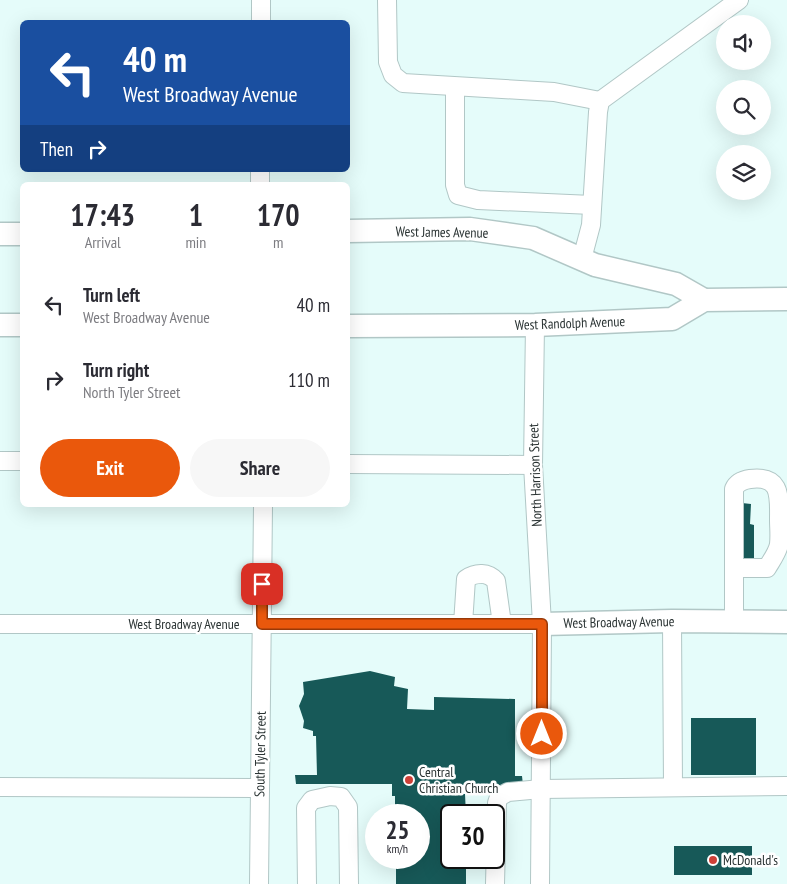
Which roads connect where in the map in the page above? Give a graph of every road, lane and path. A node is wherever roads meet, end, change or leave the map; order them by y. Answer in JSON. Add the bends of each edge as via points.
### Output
{"nodes":[{"id":1,"x":261,"y":0,"type":"edge"},
{"id":2,"x":387,"y":0,"type":"edge"},
{"id":3,"x":739,"y":0,"type":"edge"},
{"id":4,"x":261,"y":20,"type":"edge"},
{"id":5,"x":454,"y":87,"type":"junction"},
{"id":6,"x":600,"y":102,"type":"junction"},
{"id":7,"x":592,"y":205,"type":"junction"},
{"id":8,"x":350,"y":231,"type":"edge"},
{"id":9,"x":0,"y":234,"type":"edge"},
{"id":10,"x":20,"y":234,"type":"edge"},
{"id":11,"x":582,"y":259,"type":"junction"},
{"id":12,"x":787,"y":299,"type":"edge"},
{"id":13,"x":704,"y":300,"type":"junction"},
{"id":14,"x":0,"y":325,"type":"edge"},
{"id":15,"x":20,"y":325,"type":"edge"},
{"id":16,"x":535,"y":325,"type":"junction"},
{"id":17,"x":350,"y":326,"type":"edge"},
{"id":18,"x":0,"y":461,"type":"edge"},
{"id":19,"x":20,"y":461,"type":"edge"},
{"id":20,"x":350,"y":464,"type":"edge"},
{"id":21,"x":533,"y":465,"type":"junction"},
{"id":22,"x":263,"y":507,"type":"edge"},
{"id":23,"x":734,"y":568,"type":"junction"},
{"id":24,"x":672,"y":621,"type":"junction"},
{"id":25,"x":734,"y":621,"type":"junction"},
{"id":26,"x":787,"y":622,"type":"edge"},
{"id":27,"x":0,"y":624,"type":"edge"},
{"id":28,"x":262,"y":624,"type":"junction"},
{"id":29,"x":463,"y":624,"type":"junction"},
{"id":30,"x":502,"y":624,"type":"junction"},
{"id":31,"x":542,"y":624,"type":"junction"},
{"id":32,"x":787,"y":786,"type":"edge"},
{"id":33,"x":0,"y":787,"type":"edge"},
{"id":34,"x":673,"y":787,"type":"junction"},
{"id":35,"x":259,"y":788,"type":"junction"},
{"id":36,"x":541,"y":789,"type":"junction"},
{"id":37,"x":259,"y":884,"type":"edge"},
{"id":38,"x":307,"y":884,"type":"edge"},
{"id":39,"x":348,"y":884,"type":"edge"},
{"id":40,"x":495,"y":884,"type":"edge"},
{"id":41,"x":540,"y":884,"type":"edge"}],
"edges":[{"from":1,"to":4,"type":"street"},
{"from":2,"to":5,"type":"street","via":[[388,62],[393,75],[403,83]]},
{"from":3,"to":6,"type":"street"},
{"from":5,"to":6,"type":"street","via":[[554,92]]},
{"from":5,"to":7,"type":"street","via":[[455,184],[458,195],[478,200]]},
{"from":6,"to":7,"type":"street"},
{"from":7,"to":11,"type":"street","via":[[591,225]]},
{"from":8,"to":11,"type":"main road","name":"West James Avenue","via":[[470,230],[533,238]]},
{"from":9,"to":10,"type":"main road"},
{"from":11,"to":13,"type":"main road","name":"West James Avenue","via":[[676,284]]},
{"from":12,"to":13,"type":"main road"},
{"from":13,"to":16,"type":"main road","name":"West Randolph Avenue","via":[[672,319]]},
{"from":14,"to":15,"type":"main road"},
{"from":16,"to":17,"type":"main road","name":"West Randolph Avenue"},
{"from":16,"to":21,"type":"street","name":"North Harrison Street"},
{"from":18,"to":19,"type":"street"},
{"from":20,"to":21,"type":"street"},
{"from":21,"to":31,"type":"street","name":"North Harrison Street"},
{"from":22,"to":28,"type":"street","name":"South Tyler Street"},
{"from":23,"to":23,"type":"street","via":[[767,568],[779,544],[779,494],[768,480],[745,480],[734,489]]},
{"from":23,"to":25,"type":"street"},
{"from":24,"to":25,"type":"main road","name":"West Broadway Avenue"},
{"from":24,"to":31,"type":"main road","name":"West Broadway Avenue"},
{"from":24,"to":34,"type":"street"},
{"from":25,"to":26,"type":"main road","name":"West Broadway Avenue"},
{"from":27,"to":28,"type":"street","name":"West Broadway Avenue"},
{"from":28,"to":29,"type":"street","name":"West Broadway Avenue"},
{"from":28,"to":35,"type":"street","name":"South Tyler Street"},
{"from":29,"to":30,"type":"street","name":"West Broadway Avenue"},
{"from":29,"to":30,"type":"street","via":[[466,579],[488,574],[496,581]]},
{"from":30,"to":31,"type":"street","name":"West Broadway Avenue"},
{"from":31,"to":36,"type":"street","name":"North Harrison Street"},
{"from":32,"to":34,"type":"street"},
{"from":33,"to":35,"type":"street"},
{"from":34,"to":36,"type":"street"},
{"from":35,"to":37,"type":"street","name":"South Tyler Street"},
{"from":36,"to":40,"type":"street","via":[[508,792],[499,797]]},
{"from":36,"to":41,"type":"street","name":"North Harrison Street"},
{"from":38,"to":39,"type":"street","via":[[306,808],[312,800],[330,796],[340,797],[348,807]]}]}
